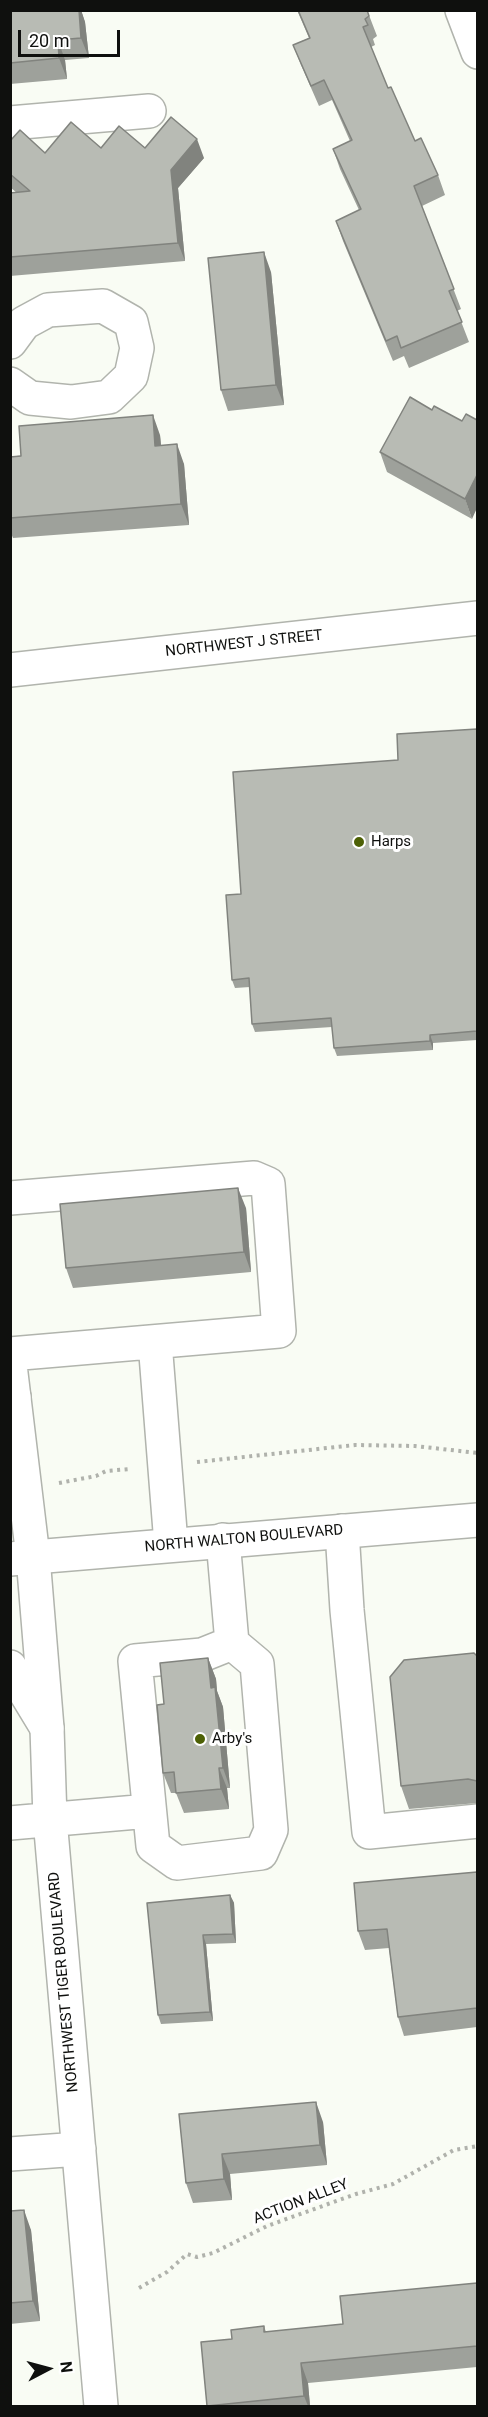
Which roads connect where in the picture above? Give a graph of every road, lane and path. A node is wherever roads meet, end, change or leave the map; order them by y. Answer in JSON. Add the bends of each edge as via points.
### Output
{"nodes":[{"id":1,"x":462,"y":10,"type":"edge"},
{"id":2,"x":477,"y":52,"type":"edge"},
{"id":3,"x":149,"y":111,"type":"dead end"},
{"id":4,"x":10,"y":123,"type":"edge"},
{"id":5,"x":10,"y":342,"type":"edge"},
{"id":6,"x":10,"y":384,"type":"edge"},
{"id":7,"x":477,"y":618,"type":"edge"},
{"id":8,"x":10,"y":670,"type":"edge"},
{"id":9,"x":10,"y":1198,"type":"edge"},
{"id":10,"x":155,"y":1341,"type":"junction"},
{"id":11,"x":10,"y":1354,"type":"edge"},
{"id":12,"x":10,"y":1365,"type":"edge"},
{"id":13,"x":12,"y":1400,"type":"edge"},
{"id":14,"x":477,"y":1453,"type":"edge"},
{"id":15,"x":186,"y":1463,"type":"dead end"},
{"id":16,"x":139,"y":1468,"type":"dead end"},
{"id":17,"x":66,"y":1481,"type":"dead end"},
{"id":18,"x":477,"y":1520,"type":"edge"},
{"id":19,"x":342,"y":1531,"type":"junction"},
{"id":20,"x":223,"y":1540,"type":"junction"},
{"id":21,"x":171,"y":1544,"type":"junction"},
{"id":22,"x":22,"y":1558,"type":"edge"},
{"id":23,"x":232,"y":1643,"type":"junction"},
{"id":24,"x":10,"y":1667,"type":"edge"},
{"id":25,"x":47,"y":1728,"type":"junction"},
{"id":26,"x":149,"y":1811,"type":"junction"},
{"id":27,"x":50,"y":1819,"type":"junction"},
{"id":28,"x":477,"y":1821,"type":"edge"},
{"id":29,"x":10,"y":1823,"type":"edge"},
{"id":30,"x":477,"y":2146,"type":"edge"},
{"id":31,"x":79,"y":2149,"type":"junction"},
{"id":32,"x":10,"y":2154,"type":"edge"},
{"id":33,"x":139,"y":2288,"type":"dead end"},
{"id":34,"x":101,"y":2406,"type":"edge"}],
"edges":[{"from":1,"to":2,"type":"street"},
{"from":3,"to":4,"type":"street"},
{"from":5,"to":6,"type":"street","via":[[24,323],[48,310],[103,306],[131,322],[137,348],[130,376],[109,397],[71,402],[30,398]]},
{"from":7,"to":8,"type":"street","name":"NORTHWEST J STREET"},
{"from":9,"to":10,"type":"street","via":[[254,1178],[268,1184],[279,1331]]},
{"from":10,"to":11,"type":"street"},
{"from":10,"to":21,"type":"street"},
{"from":12,"to":13,"type":"street","name":"NORTHWEST TIGER BOULEVARD"},
{"from":13,"to":22,"type":"street","name":"NORTHWEST TIGER BOULEVARD"},
{"from":14,"to":15,"type":"path","via":[[355,1445]]},
{"from":16,"to":17,"type":"path"},
{"from":18,"to":19,"type":"street","name":"NORTH WALTON BOULEVARD"},
{"from":19,"to":20,"type":"street","name":"NORTH WALTON BOULEVARD"},
{"from":19,"to":28,"type":"street","via":[[346,1610],[369,1832]]},
{"from":20,"to":21,"type":"street","name":"NORTH WALTON BOULEVARD"},
{"from":20,"to":23,"type":"street"},
{"from":21,"to":22,"type":"street","name":"NORTH WALTON BOULEVARD"},
{"from":22,"to":25,"type":"street","name":"NORTHWEST TIGER BOULEVARD"},
{"from":23,"to":26,"type":"street","via":[[202,1655],[135,1661]]},
{"from":23,"to":26,"type":"street","via":[[257,1664],[271,1830],[261,1853],[177,1863],[153,1846]]},
{"from":24,"to":25,"type":"street"},
{"from":25,"to":27,"type":"street","name":"NORTHWEST TIGER BOULEVARD"},
{"from":26,"to":27,"type":"street"},
{"from":27,"to":29,"type":"street"},
{"from":27,"to":31,"type":"street","name":"NORTHWEST TIGER BOULEVARD"},
{"from":30,"to":33,"type":"path","name":"ACTION ALLEY","via":[[454,2150],[393,2184],[267,2226],[213,2253],[197,2257],[188,2254]]},
{"from":31,"to":32,"type":"street"},
{"from":31,"to":34,"type":"street","name":"NORTHWEST TIGER BOULEVARD"}]}
